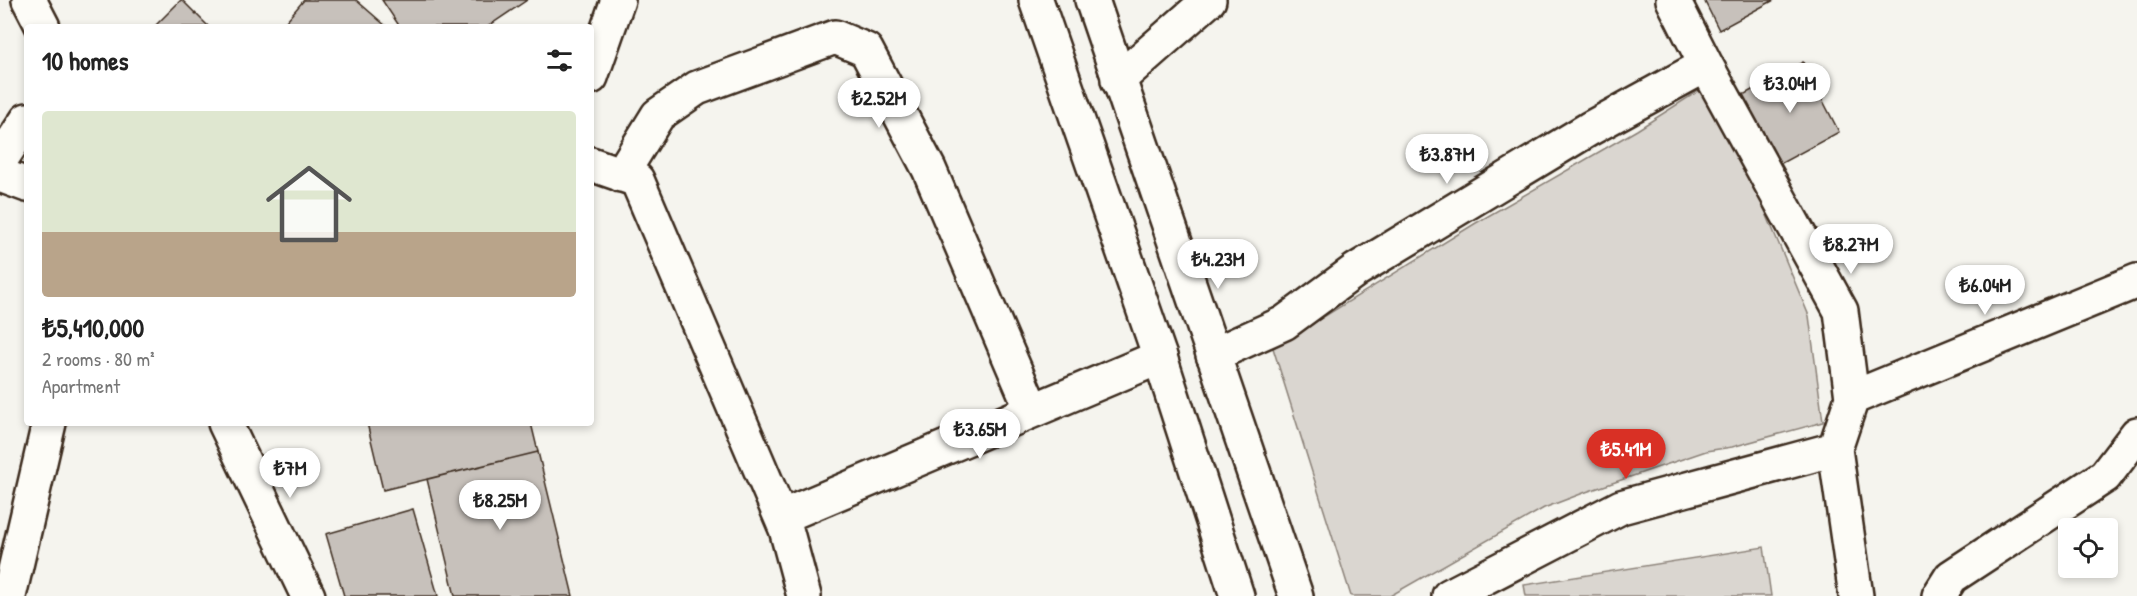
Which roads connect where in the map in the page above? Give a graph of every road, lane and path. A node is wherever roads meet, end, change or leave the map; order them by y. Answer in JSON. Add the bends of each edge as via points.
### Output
{"nodes":[{"id":1,"x":29,"y":0,"type":"edge"},
{"id":2,"x":618,"y":0,"type":"edge"},
{"id":3,"x":1036,"y":0,"type":"edge"},
{"id":4,"x":1092,"y":0,"type":"edge"},
{"id":5,"x":1209,"y":0,"type":"edge"},
{"id":6,"x":1674,"y":0,"type":"edge"},
{"id":7,"x":41,"y":24,"type":"edge"},
{"id":8,"x":1706,"y":65,"type":"junction"},
{"id":9,"x":594,"y":68,"type":"edge"},
{"id":10,"x":1118,"y":80,"type":"junction"},
{"id":11,"x":24,"y":125,"type":"edge"},
{"id":12,"x":0,"y":161,"type":"edge"},
{"id":13,"x":594,"y":165,"type":"edge"},
{"id":14,"x":0,"y":175,"type":"edge"},
{"id":15,"x":621,"y":175,"type":"junction"},
{"id":16,"x":24,"y":184,"type":"edge"},
{"id":17,"x":2137,"y":281,"type":"edge"},
{"id":18,"x":1214,"y":355,"type":"junction"},
{"id":19,"x":1160,"y":357,"type":"junction"},
{"id":20,"x":1852,"y":398,"type":"junction"},
{"id":21,"x":1032,"y":410,"type":"junction"},
{"id":22,"x":48,"y":426,"type":"edge"},
{"id":23,"x":226,"y":426,"type":"edge"},
{"id":24,"x":2137,"y":434,"type":"edge"},
{"id":25,"x":1835,"y":449,"type":"junction"},
{"id":26,"x":781,"y":517,"type":"junction"},
{"id":27,"x":9,"y":596,"type":"edge"},
{"id":28,"x":308,"y":596,"type":"edge"},
{"id":29,"x":804,"y":596,"type":"edge"},
{"id":30,"x":1237,"y":596,"type":"edge"},
{"id":31,"x":1296,"y":596,"type":"edge"},
{"id":32,"x":1449,"y":596,"type":"edge"},
{"id":33,"x":1856,"y":596,"type":"edge"},
{"id":34,"x":1939,"y":596,"type":"edge"}],
"edges":[{"from":1,"to":7,"type":"street"},
{"from":2,"to":9,"type":"street"},
{"from":3,"to":19,"type":"street"},
{"from":4,"to":10,"type":"street"},
{"from":5,"to":10,"type":"street"},
{"from":6,"to":8,"type":"street"},
{"from":8,"to":18,"type":"street","via":[[1589,129],[1356,270],[1284,323]]},
{"from":8,"to":20,"type":"street","via":[[1841,311]]},
{"from":10,"to":18,"type":"street"},
{"from":11,"to":12,"type":"street"},
{"from":13,"to":15,"type":"street"},
{"from":14,"to":16,"type":"street"},
{"from":15,"to":21,"type":"street","via":[[658,115],[697,88],[835,37],[866,50],[929,169]]},
{"from":15,"to":26,"type":"street","via":[[637,180]]},
{"from":17,"to":20,"type":"street"},
{"from":18,"to":31,"type":"street"},
{"from":19,"to":21,"type":"street"},
{"from":19,"to":30,"type":"street"},
{"from":20,"to":25,"type":"street"},
{"from":21,"to":26,"type":"street"},
{"from":22,"to":27,"type":"street"},
{"from":23,"to":28,"type":"street"},
{"from":24,"to":34,"type":"street","via":[[2105,476],[1951,577]]},
{"from":25,"to":32,"type":"street","via":[[1622,507]]},
{"from":25,"to":33,"type":"street"},
{"from":26,"to":29,"type":"street"}]}
